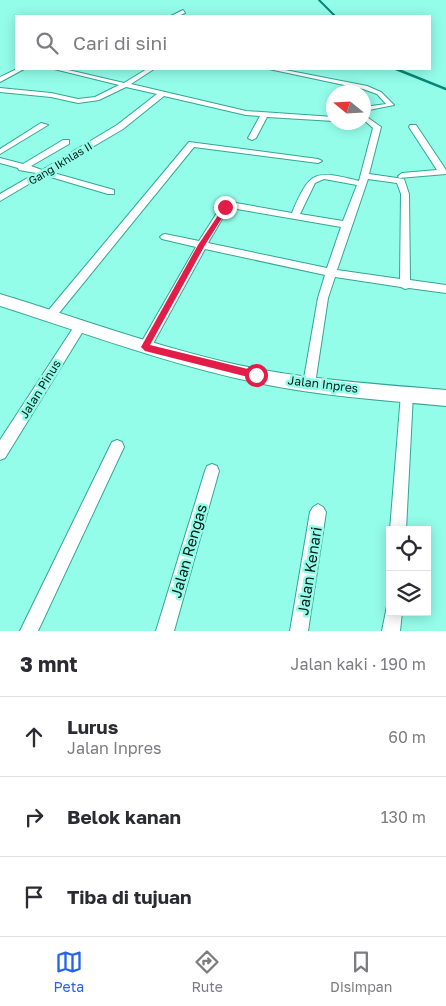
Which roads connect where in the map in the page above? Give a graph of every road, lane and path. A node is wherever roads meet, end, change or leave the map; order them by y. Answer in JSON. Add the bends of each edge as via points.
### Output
{"nodes":[{"id":1,"x":183,"y":12,"type":"dead end"},
{"id":2,"x":176,"y":15,"type":"edge"},
{"id":3,"x":20,"y":70,"type":"edge"},
{"id":4,"x":61,"y":70,"type":"edge"},
{"id":5,"x":149,"y":70,"type":"edge"},
{"id":6,"x":277,"y":70,"type":"edge"},
{"id":7,"x":0,"y":80,"type":"edge"},
{"id":8,"x":355,"y":85,"type":"edge"},
{"id":9,"x":125,"y":86,"type":"junction"},
{"id":10,"x":0,"y":90,"type":"edge"},
{"id":11,"x":371,"y":90,"type":"edge"},
{"id":12,"x":162,"y":94,"type":"junction"},
{"id":13,"x":371,"y":108,"type":"edge"},
{"id":14,"x":264,"y":116,"type":"junction"},
{"id":15,"x":326,"y":119,"type":"edge"},
{"id":16,"x":371,"y":124,"type":"edge"},
{"id":17,"x":44,"y":125,"type":"dead end"},
{"id":18,"x":413,"y":127,"type":"dead end"},
{"id":19,"x":252,"y":138,"type":"dead end"},
{"id":20,"x":66,"y":142,"type":"dead end"},
{"id":21,"x":0,"y":152,"type":"edge"},
{"id":22,"x":0,"y":160,"type":"edge"},
{"id":23,"x":318,"y":161,"type":"dead end"},
{"id":24,"x":22,"y":168,"type":"junction"},
{"id":25,"x":444,"y":172,"type":"edge"},
{"id":26,"x":42,"y":174,"type":"junction"},
{"id":27,"x":402,"y":176,"type":"dead end"},
{"id":28,"x":363,"y":180,"type":"junction"},
{"id":29,"x":111,"y":192,"type":"dead end"},
{"id":30,"x":0,"y":198,"type":"edge"},
{"id":31,"x":295,"y":216,"type":"junction"},
{"id":32,"x":346,"y":225,"type":"junction"},
{"id":33,"x":165,"y":236,"type":"dead end"},
{"id":34,"x":202,"y":245,"type":"junction"},
{"id":35,"x":330,"y":272,"type":"junction"},
{"id":36,"x":404,"y":285,"type":"junction"},
{"id":37,"x":446,"y":289,"type":"edge"},
{"id":38,"x":0,"y":300,"type":"edge"},
{"id":39,"x":51,"y":315,"type":"junction"},
{"id":40,"x":81,"y":325,"type":"junction"},
{"id":41,"x":145,"y":347,"type":"junction"},
{"id":42,"x":309,"y":384,"type":"junction"},
{"id":43,"x":407,"y":394,"type":"junction"},
{"id":44,"x":446,"y":398,"type":"edge"},
{"id":45,"x":116,"y":447,"type":"dead end"},
{"id":46,"x":0,"y":453,"type":"edge"},
{"id":47,"x":212,"y":471,"type":"dead end"},
{"id":48,"x":318,"y":512,"type":"dead end"},
{"id":49,"x":398,"y":526,"type":"edge"},
{"id":50,"x":392,"y":616,"type":"edge"},
{"id":51,"x":28,"y":631,"type":"edge"},
{"id":52,"x":165,"y":631,"type":"edge"},
{"id":53,"x":299,"y":631,"type":"edge"},
{"id":54,"x":391,"y":631,"type":"edge"}],
"edges":[{"from":1,"to":2,"type":"street"},
{"from":3,"to":7,"type":"street"},
{"from":4,"to":9,"type":"street"},
{"from":5,"to":9,"type":"street"},
{"from":6,"to":8,"type":"street"},
{"from":9,"to":10,"type":"street","via":[[104,97],[78,101]]},
{"from":9,"to":12,"type":"street"},
{"from":11,"to":13,"type":"street","via":[[390,105]]},
{"from":12,"to":14,"type":"street"},
{"from":12,"to":26,"type":"street","name":"Gang Ikhlas II","via":[[122,126]]},
{"from":14,"to":15,"type":"street"},
{"from":14,"to":19,"type":"street"},
{"from":16,"to":28,"type":"street","via":[[377,127]]},
{"from":17,"to":21,"type":"street"},
{"from":18,"to":25,"type":"street"},
{"from":20,"to":24,"type":"street"},
{"from":22,"to":24,"type":"street"},
{"from":23,"to":39,"type":"street","via":[[192,144]]},
{"from":24,"to":26,"type":"street"},
{"from":25,"to":27,"type":"street"},
{"from":26,"to":29,"type":"street"},
{"from":26,"to":30,"type":"street","name":"Gang Ikhlas II"},
{"from":28,"to":31,"type":"street","via":[[314,178],[307,186]]},
{"from":28,"to":32,"type":"street"},
{"from":28,"to":36,"type":"street","via":[[401,180],[405,194]]},
{"from":31,"to":32,"type":"street"},
{"from":31,"to":34,"type":"street","via":[[230,205],[222,211]]},
{"from":32,"to":35,"type":"street"},
{"from":33,"to":34,"type":"street"},
{"from":34,"to":35,"type":"street"},
{"from":34,"to":41,"type":"street"},
{"from":35,"to":36,"type":"street"},
{"from":35,"to":42,"type":"street"},
{"from":36,"to":37,"type":"street"},
{"from":38,"to":39,"type":"main road","name":"Jalan Inpres"},
{"from":39,"to":40,"type":"main road","name":"Jalan Inpres"},
{"from":40,"to":41,"type":"main road","name":"Jalan Inpres"},
{"from":40,"to":46,"type":"street","name":"Jalan Pinus"},
{"from":41,"to":42,"type":"main road","name":"Jalan Inpres","via":[[256,375]]},
{"from":42,"to":43,"type":"main road","name":"Jalan Inpres"},
{"from":43,"to":44,"type":"main road","name":"Jalan Inpres"},
{"from":43,"to":49,"type":"street"},
{"from":45,"to":51,"type":"street"},
{"from":47,"to":52,"type":"street","name":"Jalan Rengas"},
{"from":48,"to":53,"type":"street","name":"Jalan Kenari"},
{"from":50,"to":54,"type":"street"}]}
